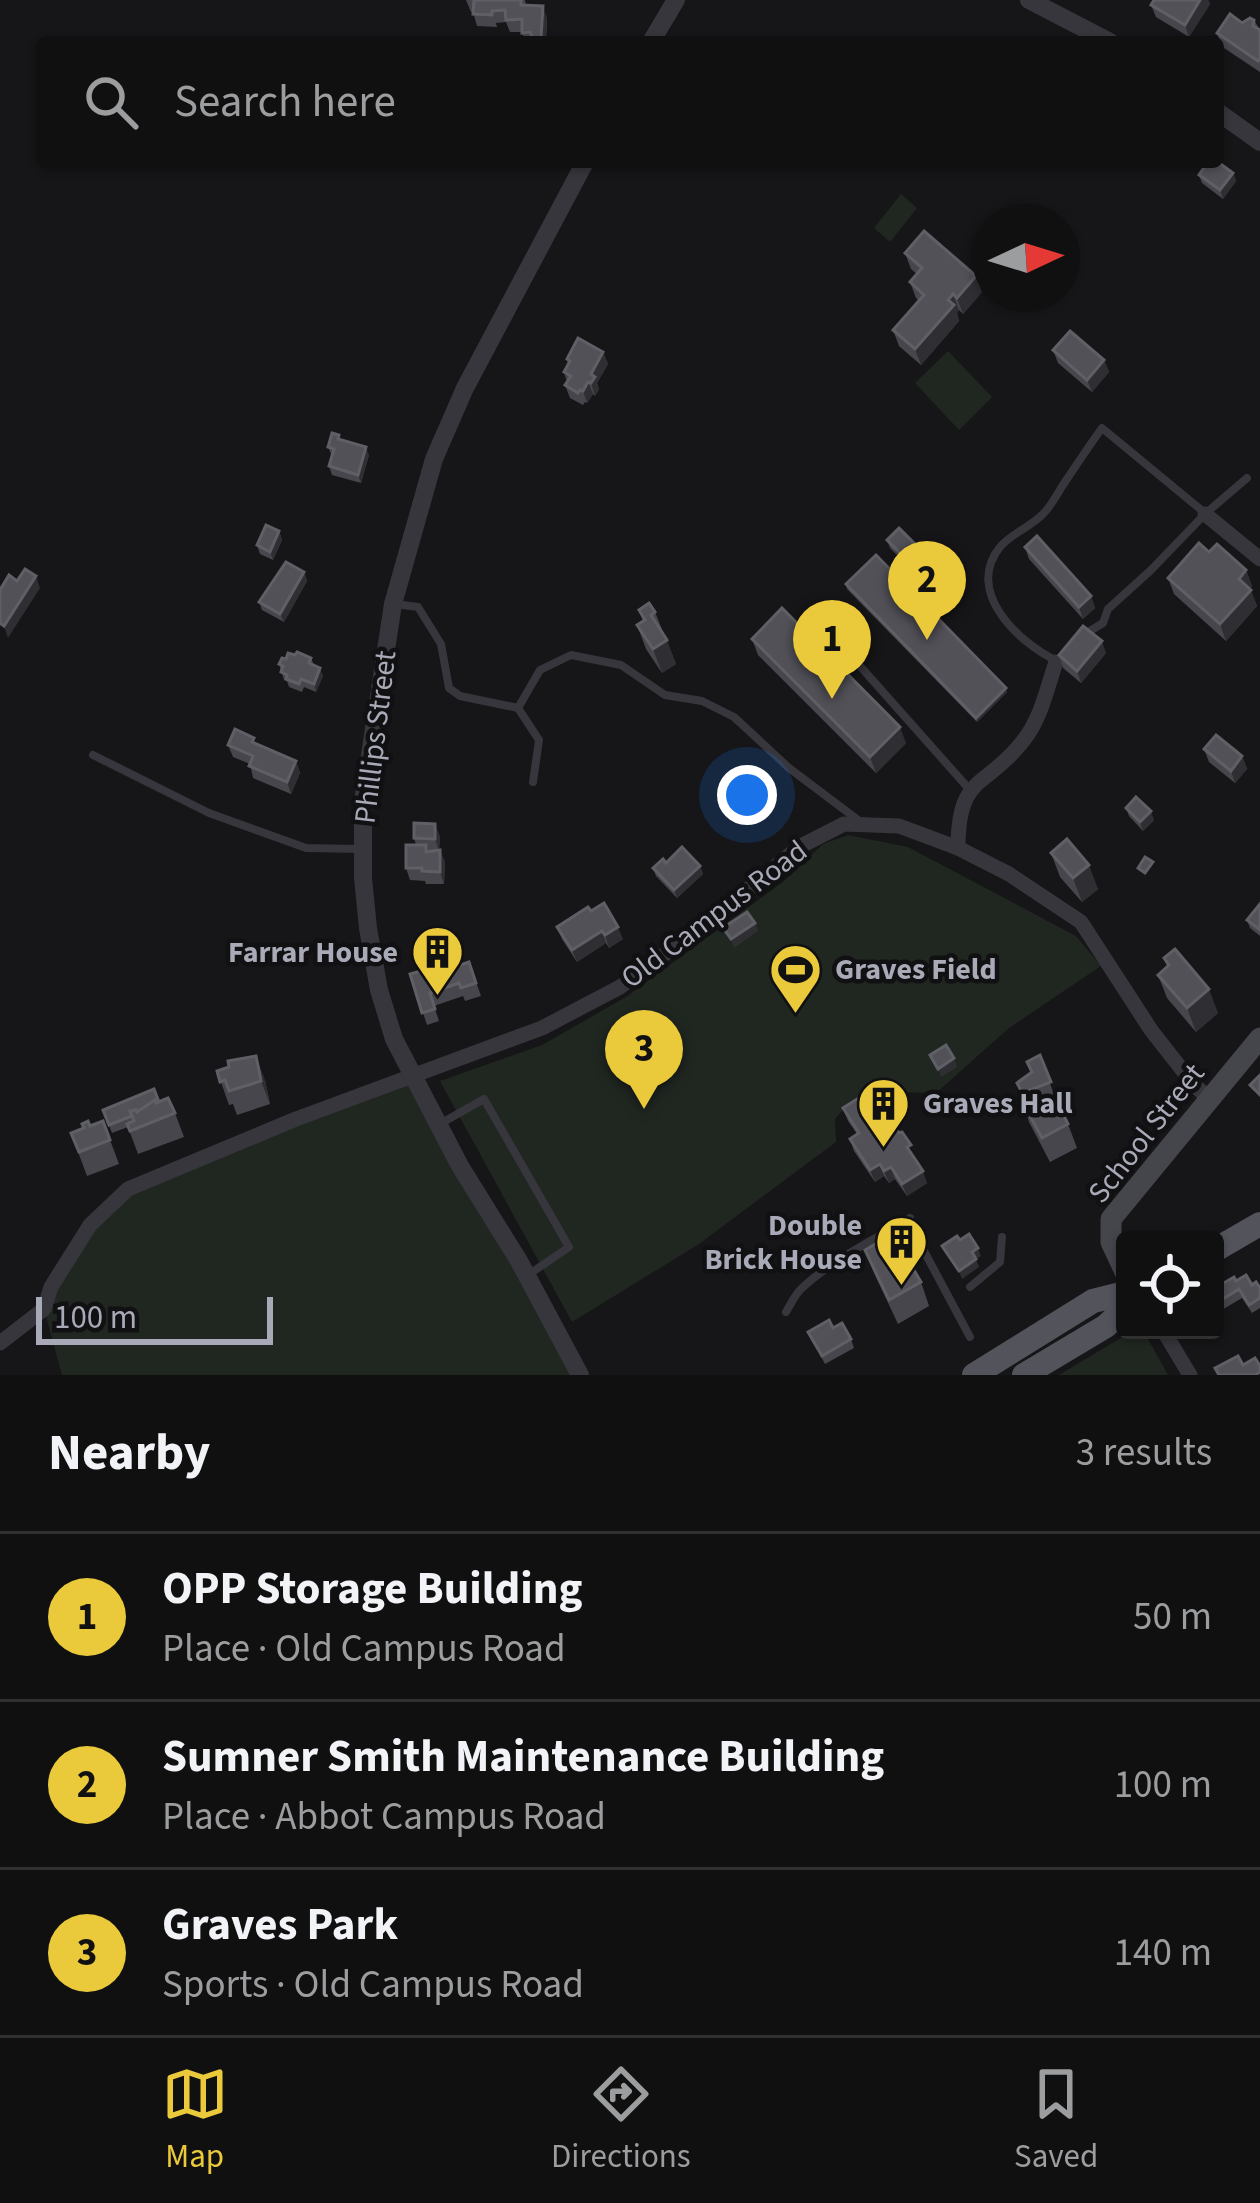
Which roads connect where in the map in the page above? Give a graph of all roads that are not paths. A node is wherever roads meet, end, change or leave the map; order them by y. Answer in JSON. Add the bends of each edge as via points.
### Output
{"nodes":[{"id":1,"x":676,"y":0,"type":"edge"},
{"id":2,"x":1029,"y":0,"type":"edge"},
{"id":3,"x":655,"y":36,"type":"edge"},
{"id":4,"x":1098,"y":36,"type":"edge"},
{"id":5,"x":1224,"y":116,"type":"edge"},
{"id":6,"x":1260,"y":142,"type":"edge"},
{"id":7,"x":582,"y":168,"type":"edge"},
{"id":8,"x":1247,"y":478,"type":"dead end"},
{"id":9,"x":1205,"y":514,"type":"junction"},
{"id":10,"x":1260,"y":559,"type":"edge"},
{"id":11,"x":393,"y":604,"type":"junction"},
{"id":12,"x":812,"y":612,"type":"dead end"},
{"id":13,"x":1074,"y":641,"type":"edge"},
{"id":14,"x":1060,"y":657,"type":"joint"},
{"id":15,"x":518,"y":709,"type":"junction"},
{"id":16,"x":93,"y":755,"type":"dead end"},
{"id":17,"x":533,"y":782,"type":"dead end"},
{"id":18,"x":970,"y":790,"type":"junction"},
{"id":19,"x":863,"y":824,"type":"junction"},
{"id":20,"x":958,"y":848,"type":"junction"},
{"id":21,"x":363,"y":849,"type":"junction"},
{"id":22,"x":1260,"y":1038,"type":"edge"},
{"id":23,"x":412,"y":1077,"type":"junction"},
{"id":24,"x":1210,"y":1099,"type":"junction"},
{"id":25,"x":438,"y":1125,"type":"junction"},
{"id":26,"x":1260,"y":1224,"type":"edge"},
{"id":27,"x":1002,"y":1237,"type":"dead end"},
{"id":28,"x":1224,"y":1245,"type":"edge"},
{"id":29,"x":1116,"y":1253,"type":"edge"},
{"id":30,"x":526,"y":1275,"type":"junction"},
{"id":31,"x":970,"y":1288,"type":"dead end"},
{"id":32,"x":1116,"y":1295,"type":"edge"},
{"id":33,"x":787,"y":1312,"type":"dead end"},
{"id":34,"x":1116,"y":1317,"type":"edge"},
{"id":35,"x":970,"y":1337,"type":"dead end"},
{"id":36,"x":1168,"y":1339,"type":"edge"},
{"id":37,"x":0,"y":1343,"type":"edge"},
{"id":38,"x":580,"y":1375,"type":"edge"},
{"id":39,"x":974,"y":1375,"type":"edge"},
{"id":40,"x":1024,"y":1375,"type":"edge"},
{"id":41,"x":1190,"y":1375,"type":"edge"}],
"edges":[{"from":1,"to":3,"type":"street"},
{"from":2,"to":4,"type":"street"},
{"from":5,"to":6,"type":"street"},
{"from":7,"to":11,"type":"street","name":"Phillips Street","via":[[449,423]]},
{"from":8,"to":9,"type":"lane"},
{"from":9,"to":10,"type":"street"},
{"from":9,"to":13,"type":"lane","via":[[1103,623]]},
{"from":9,"to":14,"type":"lane","via":[[1102,428],[1045,512],[990,562],[987,588],[1000,612],[1020,636]]},
{"from":11,"to":15,"type":"lane","via":[[418,607],[441,644],[449,688]]},
{"from":11,"to":21,"type":"street","name":"Phillips Street"},
{"from":12,"to":18,"type":"lane"},
{"from":14,"to":18,"type":"street","via":[[1022,744]]},
{"from":15,"to":17,"type":"lane","via":[[539,740]]},
{"from":15,"to":19,"type":"lane","via":[[541,670],[571,655],[622,665],[665,695],[734,717]]},
{"from":16,"to":21,"type":"lane","via":[[209,813],[306,848]]},
{"from":18,"to":20,"type":"street"},
{"from":19,"to":20,"type":"street","name":"Old Campus Road","via":[[899,826]]},
{"from":19,"to":23,"type":"street","name":"Old Campus Road","via":[[844,824],[799,847],[620,987],[542,1028]]},
{"from":20,"to":24,"type":"street","name":"Old Campus Road","via":[[1081,922],[1151,1030]]},
{"from":21,"to":23,"type":"street","name":"Phillips Street","via":[[379,990]]},
{"from":22,"to":24,"type":"main road","name":"School Street"},
{"from":23,"to":25,"type":"street","name":"Phillips Street"},
{"from":23,"to":37,"type":"street","name":"Old Campus Road","via":[[128,1189],[90,1225],[44,1309]]},
{"from":24,"to":29,"type":"main road","name":"School Street","via":[[1111,1219]]},
{"from":25,"to":30,"type":"street","name":"Phillips Street"},
{"from":25,"to":30,"type":"lane","via":[[484,1099],[569,1247]]},
{"from":26,"to":28,"type":"main road"},
{"from":27,"to":31,"type":"lane","via":[[1000,1262]]},
{"from":30,"to":38,"type":"street","name":"Phillips Street"},
{"from":32,"to":39,"type":"main road","via":[[1093,1301]]},
{"from":33,"to":35,"type":"lane","via":[[798,1290],[910,1220]]},
{"from":34,"to":40,"type":"main road"},
{"from":36,"to":41,"type":"street"}]}
